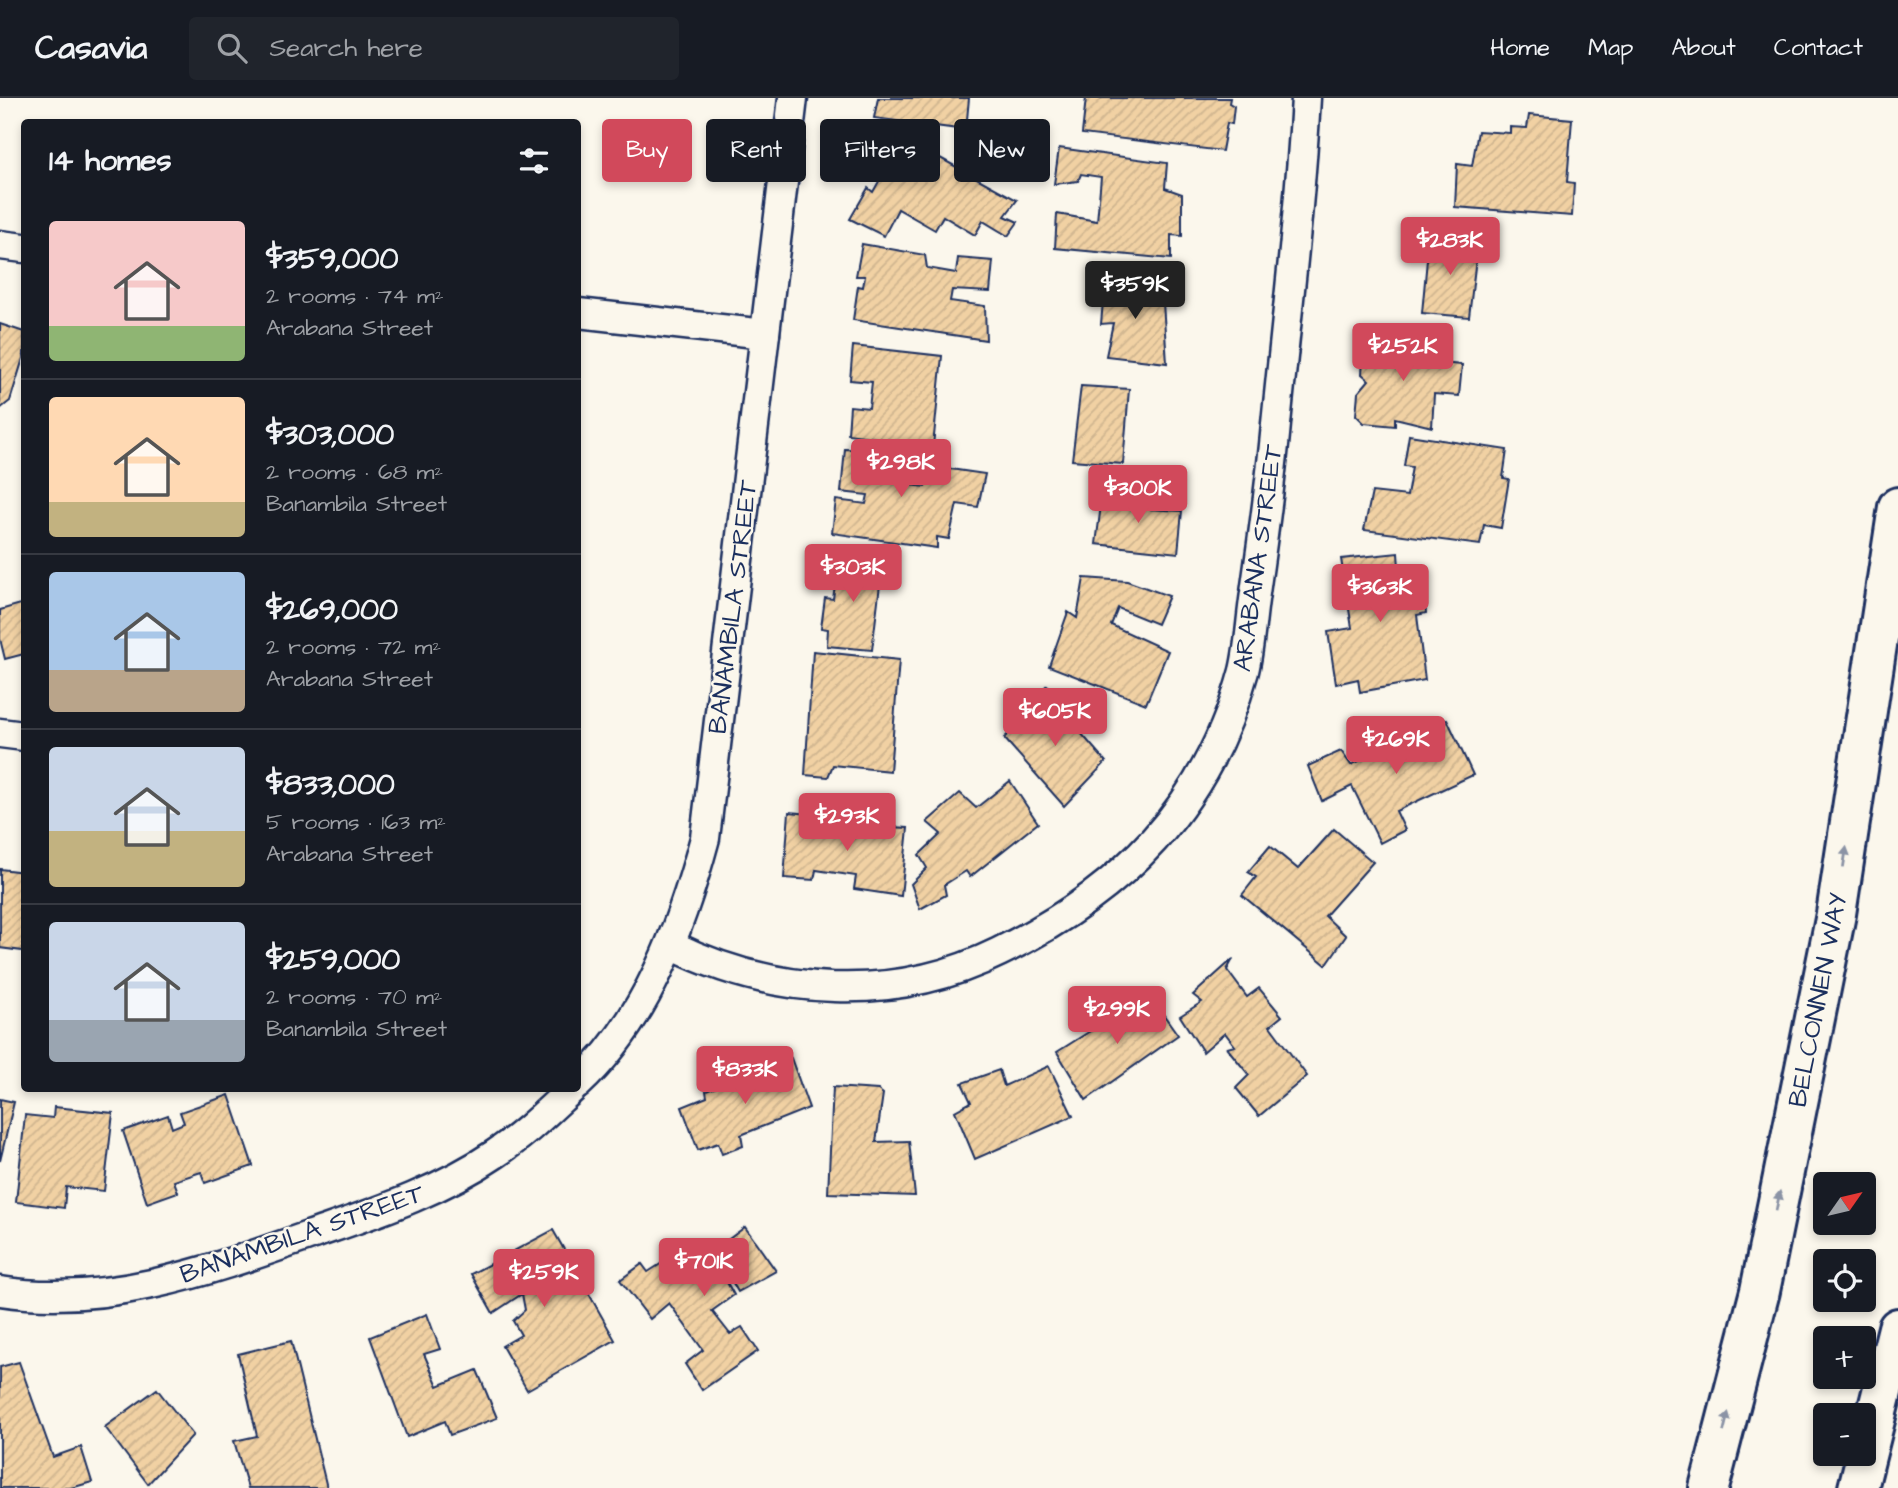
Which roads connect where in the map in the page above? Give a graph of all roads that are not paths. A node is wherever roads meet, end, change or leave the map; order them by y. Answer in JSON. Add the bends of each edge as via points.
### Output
{"nodes":[{"id":1,"x":793,"y":98,"type":"edge"},
{"id":2,"x":1306,"y":98,"type":"edge"},
{"id":3,"x":0,"y":245,"type":"edge"},
{"id":4,"x":21,"y":248,"type":"edge"},
{"id":5,"x":581,"y":313,"type":"edge"},
{"id":6,"x":765,"y":334,"type":"junction"},
{"id":7,"x":1898,"y":507,"type":"edge"},
{"id":8,"x":0,"y":733,"type":"edge"},
{"id":9,"x":21,"y":736,"type":"edge"},
{"id":10,"x":671,"y":945,"type":"junction"},
{"id":11,"x":581,"y":1080,"type":"edge"},
{"id":12,"x":569,"y":1092,"type":"edge"},
{"id":13,"x":0,"y":1291,"type":"edge"},
{"id":14,"x":1898,"y":1328,"type":"edge"},
{"id":15,"x":1709,"y":1488,"type":"edge"},
{"id":16,"x":1858,"y":1488,"type":"edge"}],
"edges":[{"from":1,"to":6,"type":"street","name":"BANAMBILA STREET"},
{"from":2,"to":10,"type":"street","name":"ARABANA STREET","via":[[1270,483],[1244,668],[1223,735],[1166,828],[1083,906],[1051,927],[947,972],[863,987],[770,982],[706,962]]},
{"from":3,"to":4,"type":"street"},
{"from":5,"to":6,"type":"street"},
{"from":6,"to":10,"type":"street","name":"BANAMBILA STREET","via":[[705,838]]},
{"from":15,"to":7,"type":"main road","name":"BELCONNEN WAY","one_way":true,"via":[[1759,1291],[1836,914]]},
{"from":8,"to":9,"type":"street"},
{"from":10,"to":11,"type":"street","name":"BANAMBILA STREET","via":[[635,1013]]},
{"from":12,"to":13,"type":"street","name":"BANAMBILA STREET","via":[[494,1155],[385,1209],[181,1279],[100,1294]]},
{"from":14,"to":16,"type":"main road"}]}
